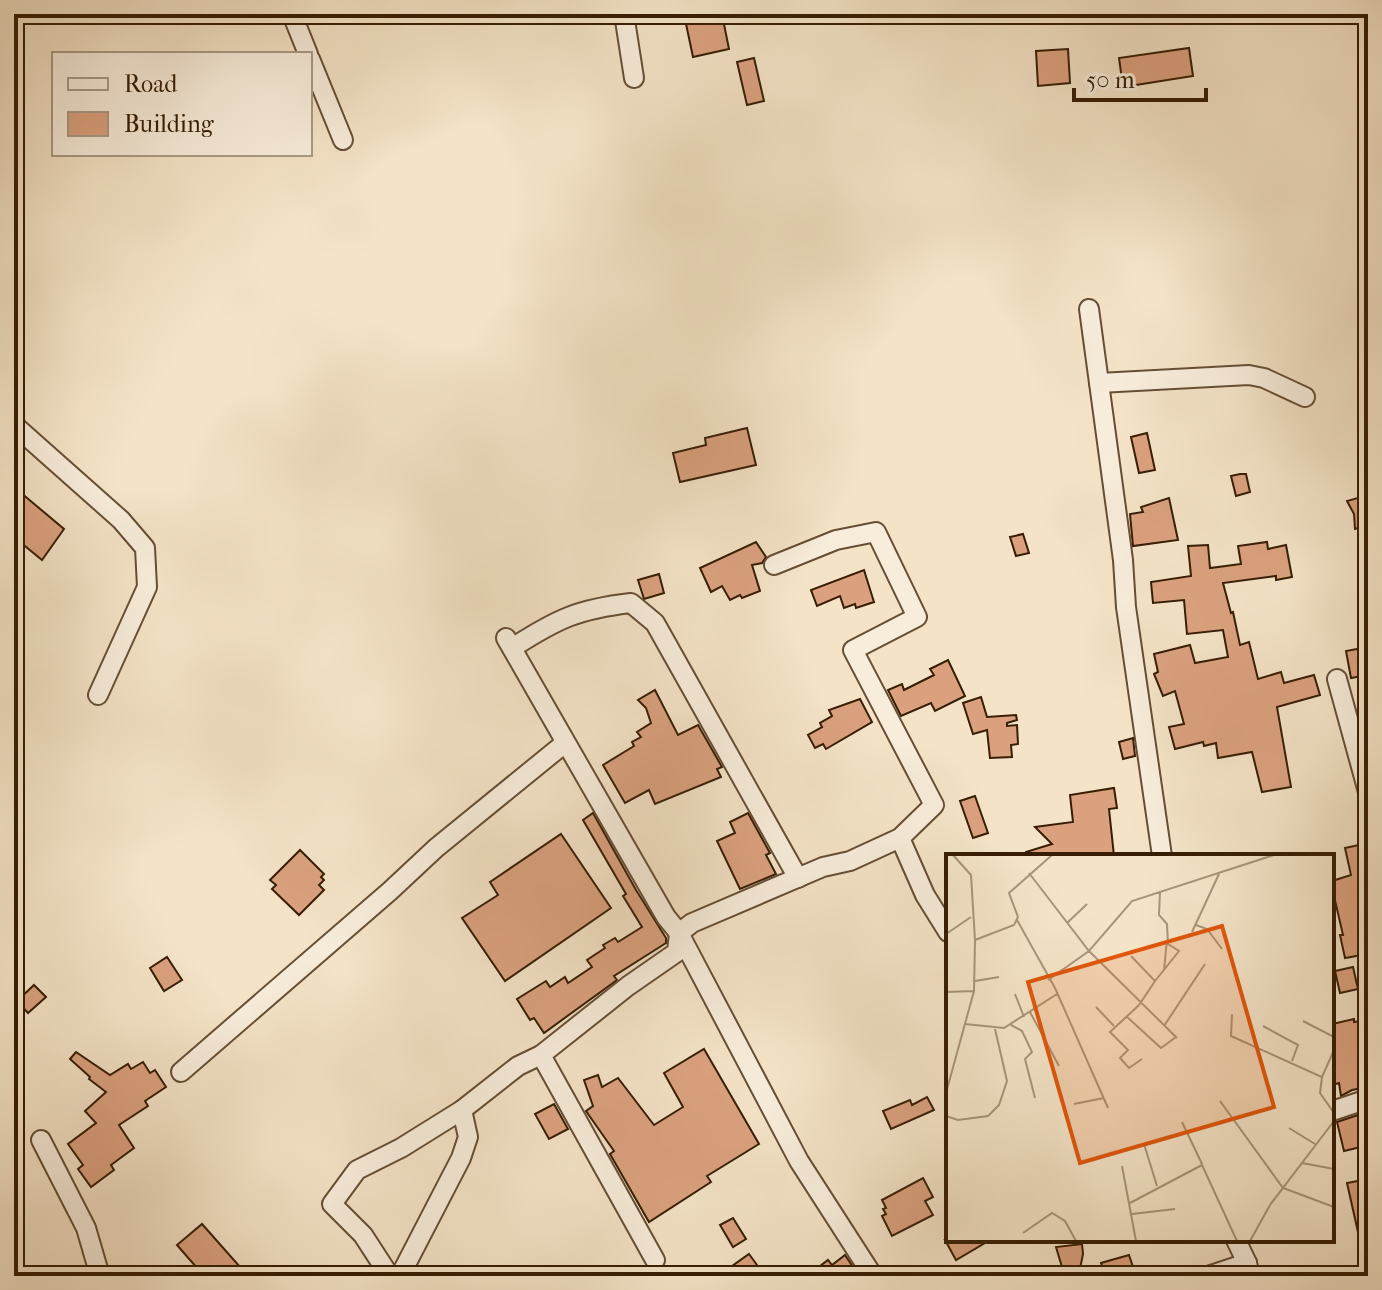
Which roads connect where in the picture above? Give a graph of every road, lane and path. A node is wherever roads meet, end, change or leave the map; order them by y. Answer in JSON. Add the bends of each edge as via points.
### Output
{"nodes":[{"id":1,"x":292,"y":14,"type":"edge"},
{"id":2,"x":624,"y":14,"type":"edge"},
{"id":3,"x":307,"y":52,"type":"edge"},
{"id":4,"x":312,"y":63,"type":"edge"},
{"id":5,"x":634,"y":78,"type":"dead end"},
{"id":6,"x":343,"y":140,"type":"dead end"},
{"id":7,"x":1089,"y":309,"type":"dead end"},
{"id":8,"x":1099,"y":383,"type":"junction"},
{"id":9,"x":1305,"y":397,"type":"dead end"},
{"id":10,"x":14,"y":425,"type":"edge"},
{"id":11,"x":774,"y":565,"type":"dead end"},
{"id":12,"x":1337,"y":679,"type":"dead end"},
{"id":13,"x":98,"y":695,"type":"dead end"},
{"id":14,"x":565,"y":743,"type":"junction"},
{"id":15,"x":1368,"y":792,"type":"edge"},
{"id":16,"x":900,"y":838,"type":"junction"},
{"id":17,"x":1162,"y":854,"type":"edge"},
{"id":18,"x":798,"y":878,"type":"junction"},
{"id":19,"x":946,"y":929,"type":"edge"},
{"id":20,"x":679,"y":933,"type":"junction"},
{"id":21,"x":541,"y":1055,"type":"junction"},
{"id":22,"x":181,"y":1072,"type":"dead end"},
{"id":23,"x":1368,"y":1099,"type":"edge"},
{"id":24,"x":462,"y":1110,"type":"junction"},
{"id":25,"x":1334,"y":1110,"type":"edge"},
{"id":26,"x":41,"y":1140,"type":"dead end"},
{"id":27,"x":1237,"y":1242,"type":"edge"},
{"id":28,"x":655,"y":1260,"type":"dead end"},
{"id":29,"x":1248,"y":1270,"type":"edge"},
{"id":30,"x":100,"y":1276,"type":"edge"},
{"id":31,"x":386,"y":1276,"type":"edge"},
{"id":32,"x":400,"y":1276,"type":"edge"},
{"id":33,"x":873,"y":1276,"type":"edge"},
{"id":34,"x":1208,"y":1276,"type":"edge"}],
"edges":[{"from":1,"to":3,"type":"street"},
{"from":2,"to":5,"type":"street"},
{"from":4,"to":6,"type":"street"},
{"from":7,"to":8,"type":"street"},
{"from":8,"to":9,"type":"street","via":[[1249,375]]},
{"from":8,"to":17,"type":"street"},
{"from":10,"to":13,"type":"street","via":[[145,548],[147,587]]},
{"from":11,"to":16,"type":"street","via":[[836,540],[876,532],[917,617],[853,650],[934,805]]},
{"from":12,"to":15,"type":"street"},
{"from":14,"to":18,"type":"street","via":[[509,643],[553,621],[631,603],[655,623]]},
{"from":14,"to":20,"type":"street"},
{"from":14,"to":22,"type":"street","via":[[436,848]]},
{"from":16,"to":18,"type":"street"},
{"from":16,"to":19,"type":"street"},
{"from":18,"to":20,"type":"street"},
{"from":20,"to":21,"type":"street","via":[[677,952]]},
{"from":20,"to":33,"type":"street","via":[[799,1161]]},
{"from":21,"to":24,"type":"street","via":[[518,1066]]},
{"from":21,"to":28,"type":"street"},
{"from":23,"to":25,"type":"street"},
{"from":24,"to":31,"type":"street","via":[[357,1170],[332,1204],[363,1235]]},
{"from":24,"to":32,"type":"street","via":[[468,1137],[461,1158]]},
{"from":26,"to":30,"type":"street","via":[[86,1228]]},
{"from":27,"to":29,"type":"street"},
{"from":29,"to":34,"type":"street"}]}
